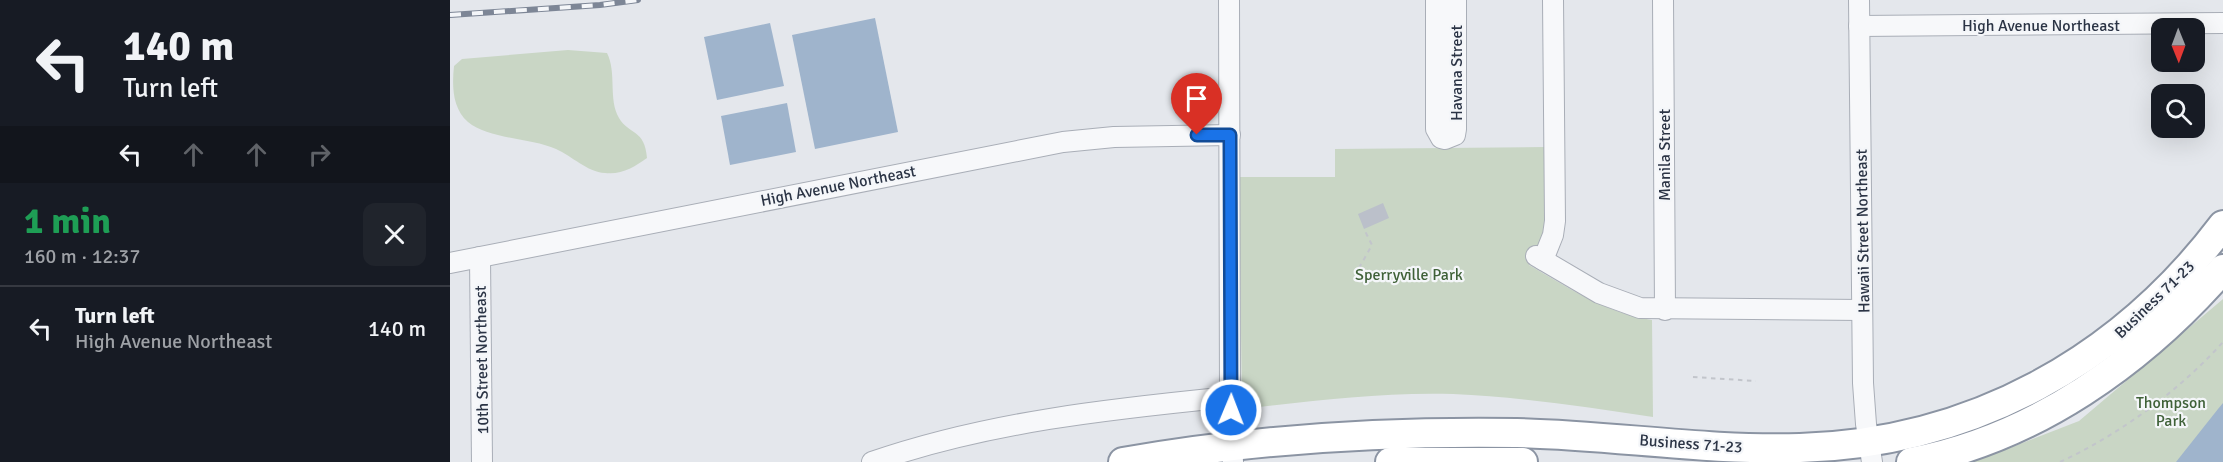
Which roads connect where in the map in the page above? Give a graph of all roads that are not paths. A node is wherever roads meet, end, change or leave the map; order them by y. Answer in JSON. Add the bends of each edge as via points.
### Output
{"nodes":[{"id":1,"x":1229,"y":0,"type":"edge"},
{"id":2,"x":1436,"y":0,"type":"edge"},
{"id":3,"x":1456,"y":0,"type":"edge"},
{"id":4,"x":1553,"y":0,"type":"edge"},
{"id":5,"x":1663,"y":0,"type":"edge"},
{"id":6,"x":1859,"y":0,"type":"edge"},
{"id":7,"x":2223,"y":23,"type":"edge"},
{"id":8,"x":1859,"y":27,"type":"junction"},
{"id":9,"x":1230,"y":135,"type":"junction"},
{"id":10,"x":2223,"y":225,"type":"edge"},
{"id":11,"x":480,"y":257,"type":"junction"},
{"id":12,"x":450,"y":263,"type":"edge"},
{"id":13,"x":2223,"y":269,"type":"edge"},
{"id":14,"x":1665,"y":310,"type":"junction"},
{"id":15,"x":1862,"y":310,"type":"junction"},
{"id":16,"x":1230,"y":397,"type":"junction"},
{"id":17,"x":1870,"y":452,"type":"edge"},
{"id":18,"x":1232,"y":454,"type":"edge"},
{"id":19,"x":482,"y":462,"type":"edge"},
{"id":20,"x":872,"y":462,"type":"edge"},
{"id":21,"x":1123,"y":462,"type":"edge"},
{"id":22,"x":1390,"y":462,"type":"edge"},
{"id":23,"x":1523,"y":462,"type":"edge"},
{"id":24,"x":1911,"y":462,"type":"edge"}],
"edges":[{"from":1,"to":9,"type":"street"},
{"from":2,"to":3,"type":"street","name":"Havana Street","via":[[1436,129],[1446,139],[1455,135],[1456,129]]},
{"from":4,"to":14,"type":"street","via":[[1555,221],[1553,235],[1540,258],[1617,301]]},
{"from":5,"to":14,"type":"street","name":"Manila Street"},
{"from":6,"to":8,"type":"street","name":"Hawaii Street Northeast"},
{"from":7,"to":8,"type":"street","name":"High Avenue Northeast"},
{"from":8,"to":15,"type":"street","name":"Hawaii Street Northeast"},
{"from":9,"to":11,"type":"street","name":"High Avenue Northeast","via":[[1063,142]]},
{"from":9,"to":16,"type":"street"},
{"from":10,"to":17,"type":"highway","name":"Business 71-23","via":[[2151,307],[2062,373],[2010,401]]},
{"from":11,"to":12,"type":"street","name":"High Avenue Northeast"},
{"from":11,"to":19,"type":"street","name":"10th Street Northeast"},
{"from":13,"to":24,"type":"highway","name":"Business 71-23","via":[[2159,336],[2082,394],[2027,423]]},
{"from":14,"to":15,"type":"street"},
{"from":15,"to":17,"type":"street","name":"Hawaii Street Northeast","via":[[1864,404]]},
{"from":16,"to":18,"type":"street"},
{"from":16,"to":20,"type":"street","via":[[1056,416],[919,447]]},
{"from":17,"to":18,"type":"highway","name":"Business 71-23","via":[[1834,446],[1773,448],[1519,433],[1428,434]]},
{"from":18,"to":21,"type":"highway","name":"Business 71-23"},
{"from":22,"to":23,"type":"highway"}]}
